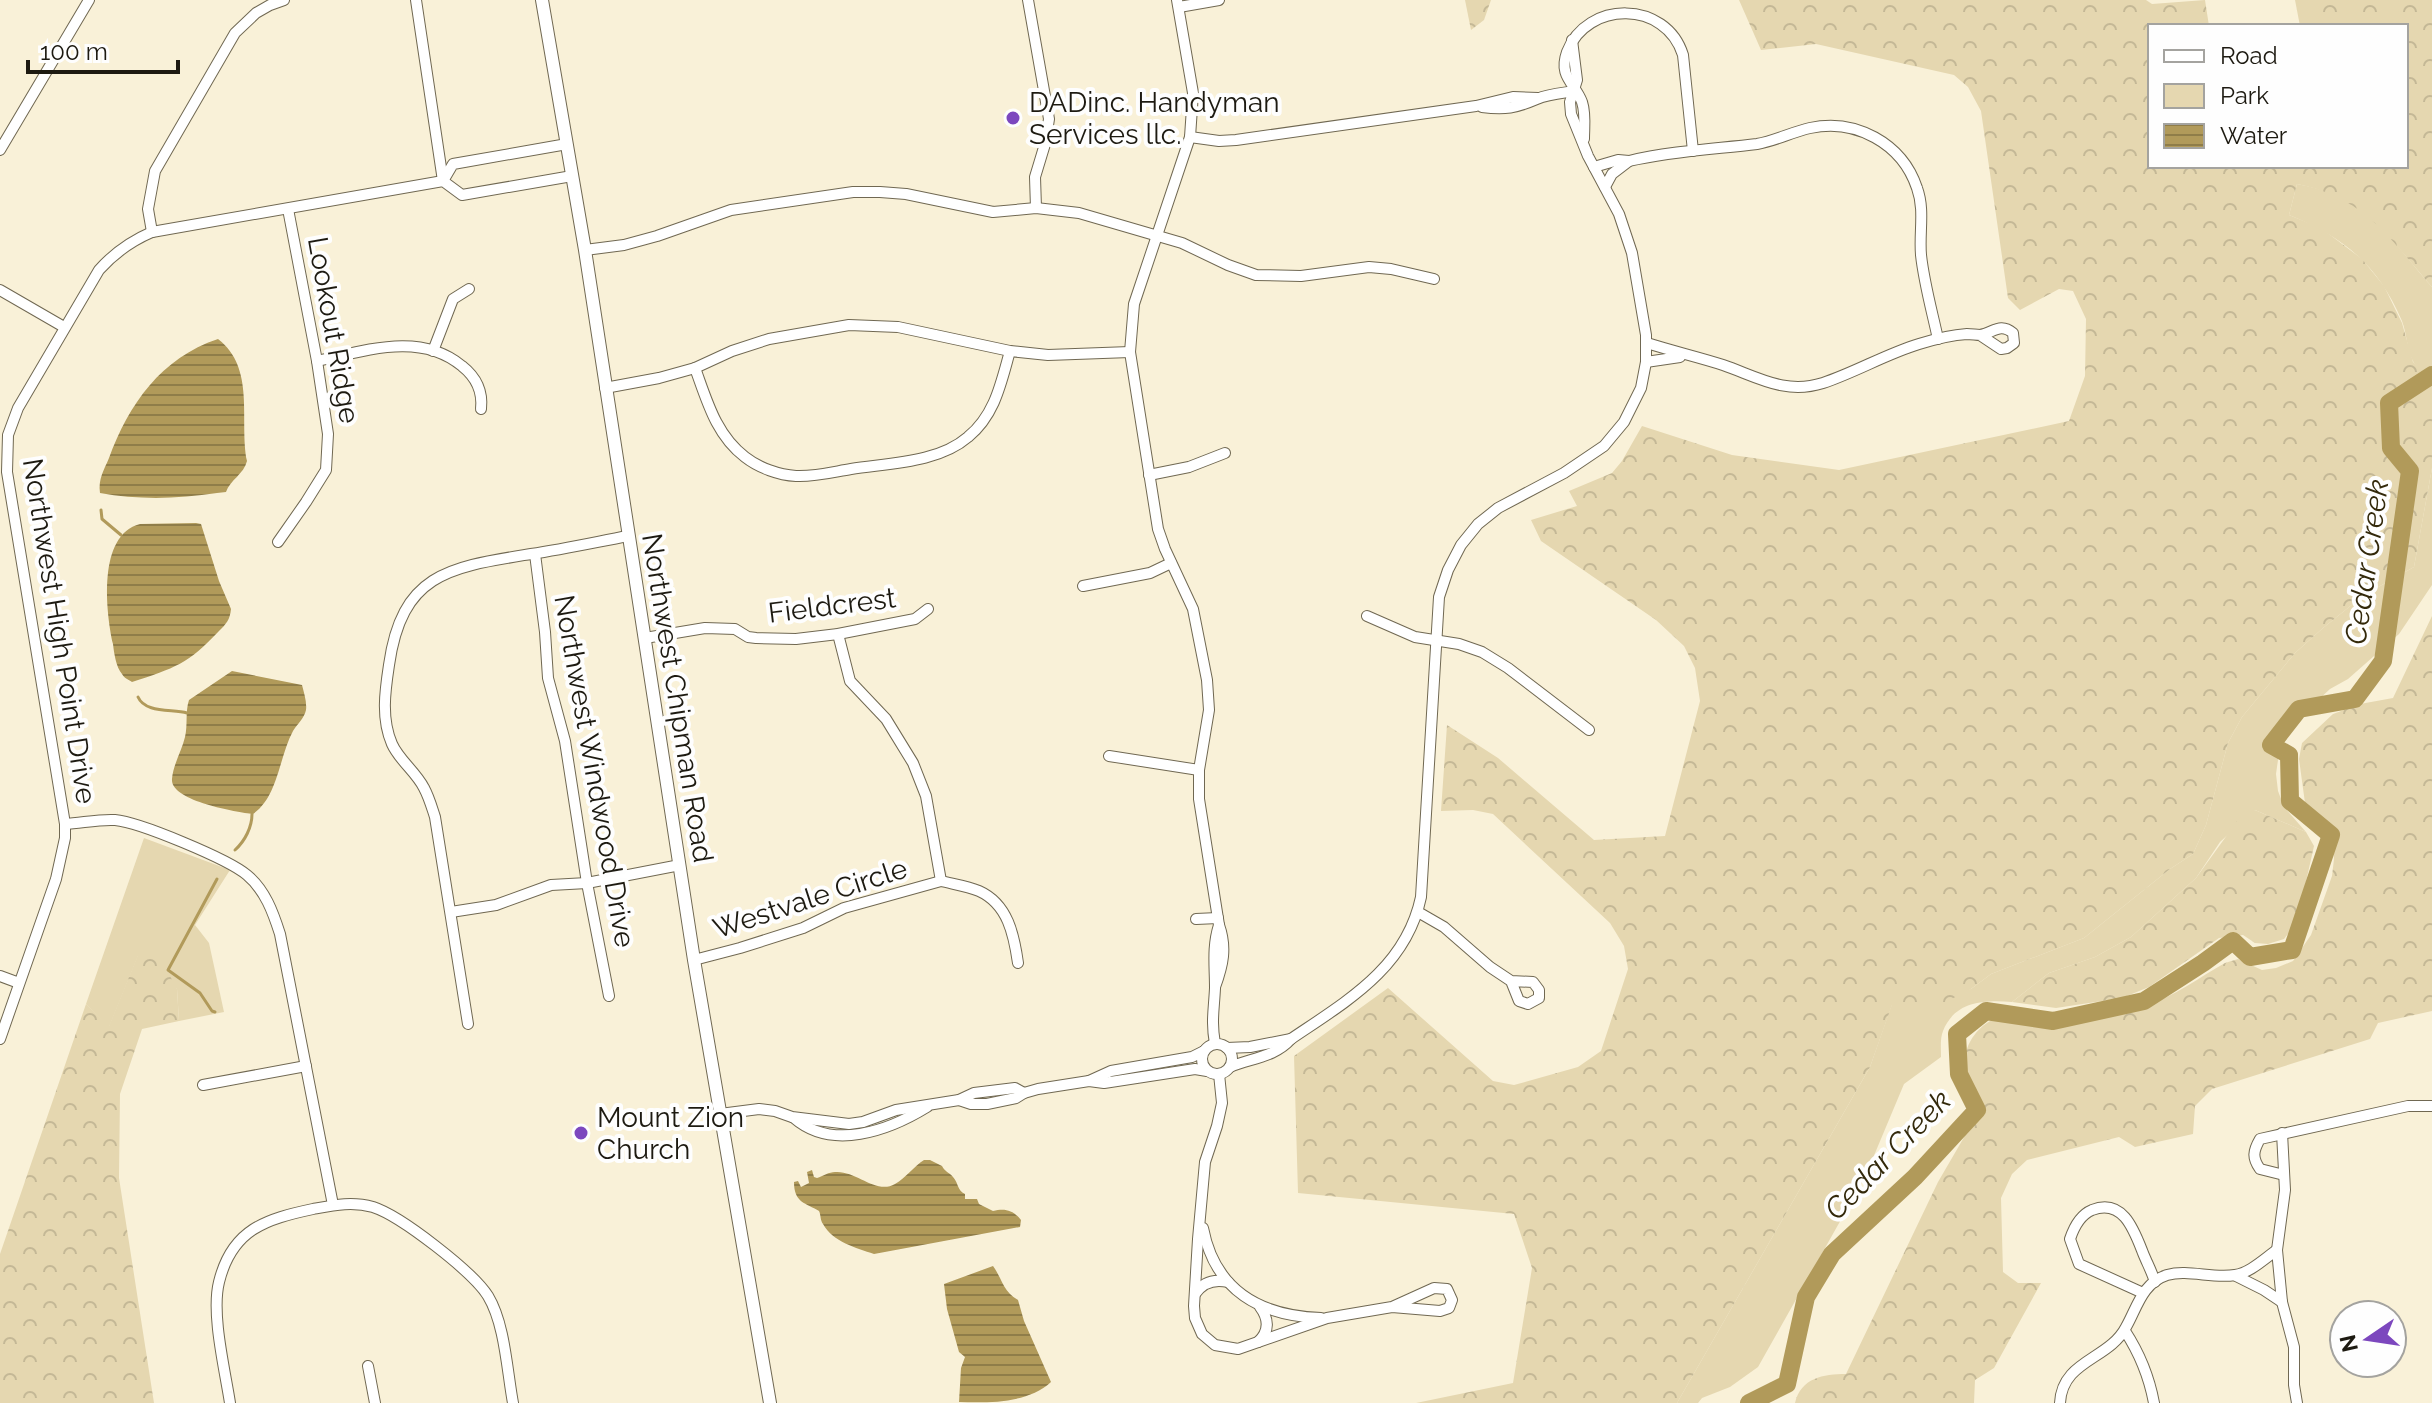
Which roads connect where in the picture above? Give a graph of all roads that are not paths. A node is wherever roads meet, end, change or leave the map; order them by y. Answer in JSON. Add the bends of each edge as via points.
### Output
{"nodes":[{"id":1,"x":89,"y":0,"type":"edge"},
{"id":2,"x":284,"y":0,"type":"edge"},
{"id":3,"x":416,"y":0,"type":"edge"},
{"id":4,"x":542,"y":0,"type":"edge"},
{"id":5,"x":1028,"y":0,"type":"edge"},
{"id":6,"x":1219,"y":0,"type":"edge"},
{"id":7,"x":1178,"y":4,"type":"edge"},
{"id":8,"x":1575,"y":91,"type":"junction"},
{"id":9,"x":1190,"y":137,"type":"junction"},
{"id":10,"x":2,"y":143,"type":"edge"},
{"id":11,"x":567,"y":144,"type":"junction"},
{"id":12,"x":1693,"y":151,"type":"junction"},
{"id":13,"x":1629,"y":161,"type":"junction"},
{"id":14,"x":1594,"y":167,"type":"junction"},
{"id":15,"x":572,"y":176,"type":"junction"},
{"id":16,"x":443,"y":181,"type":"junction"},
{"id":17,"x":1605,"y":187,"type":"junction"},
{"id":18,"x":1036,"y":208,"type":"junction"},
{"id":19,"x":288,"y":209,"type":"junction"},
{"id":20,"x":152,"y":232,"type":"junction"},
{"id":21,"x":1155,"y":236,"type":"junction"},
{"id":22,"x":585,"y":250,"type":"junction"},
{"id":23,"x":1434,"y":279,"type":"dead end"},
{"id":24,"x":469,"y":289,"type":"dead end"},
{"id":25,"x":0,"y":290,"type":"edge"},
{"id":26,"x":64,"y":327,"type":"junction"},
{"id":27,"x":1980,"y":335,"type":"dead end"},
{"id":28,"x":1938,"y":339,"type":"junction"},
{"id":29,"x":1647,"y":343,"type":"junction"},
{"id":30,"x":433,"y":351,"type":"junction"},
{"id":31,"x":1010,"y":351,"type":"junction"},
{"id":32,"x":1130,"y":352,"type":"junction"},
{"id":33,"x":1686,"y":356,"type":"junction"},
{"id":34,"x":317,"y":361,"type":"junction"},
{"id":35,"x":1646,"y":362,"type":"junction"},
{"id":36,"x":695,"y":368,"type":"junction"},
{"id":37,"x":605,"y":388,"type":"junction"},
{"id":38,"x":481,"y":409,"type":"dead end"},
{"id":39,"x":1225,"y":453,"type":"dead end"},
{"id":40,"x":1149,"y":475,"type":"junction"},
{"id":41,"x":6,"y":498,"type":"edge"},
{"id":42,"x":628,"y":536,"type":"junction"},
{"id":43,"x":278,"y":542,"type":"dead end"},
{"id":44,"x":535,"y":554,"type":"junction"},
{"id":45,"x":1171,"y":563,"type":"junction"},
{"id":46,"x":1083,"y":586,"type":"dead end"},
{"id":47,"x":928,"y":609,"type":"dead end"},
{"id":48,"x":1367,"y":616,"type":"dead end"},
{"id":49,"x":838,"y":634,"type":"junction"},
{"id":50,"x":645,"y":638,"type":"junction"},
{"id":51,"x":1437,"y":641,"type":"junction"},
{"id":52,"x":1589,"y":730,"type":"dead end"},
{"id":53,"x":1109,"y":756,"type":"dead end"},
{"id":54,"x":1199,"y":770,"type":"junction"},
{"id":55,"x":65,"y":824,"type":"junction"},
{"id":56,"x":680,"y":865,"type":"junction"},
{"id":57,"x":941,"y":881,"type":"junction"},
{"id":58,"x":587,"y":883,"type":"junction"},
{"id":59,"x":451,"y":912,"type":"junction"},
{"id":60,"x":1418,"y":912,"type":"junction"},
{"id":61,"x":1196,"y":919,"type":"dead end"},
{"id":62,"x":1218,"y":922,"type":"junction"},
{"id":63,"x":694,"y":960,"type":"junction"},
{"id":64,"x":1018,"y":963,"type":"dead end"},
{"id":65,"x":0,"y":976,"type":"edge"},
{"id":66,"x":1511,"y":981,"type":"dead end"},
{"id":67,"x":19,"y":983,"type":"junction"},
{"id":68,"x":609,"y":996,"type":"dead end"},
{"id":69,"x":468,"y":1024,"type":"dead end"},
{"id":70,"x":0,"y":1039,"type":"edge"},
{"id":71,"x":1291,"y":1039,"type":"junction"},
{"id":72,"x":1215,"y":1044,"type":"junction"},
{"id":73,"x":1227,"y":1048,"type":"junction"},
{"id":74,"x":1204,"y":1051,"type":"junction"},
{"id":75,"x":306,"y":1066,"type":"junction"},
{"id":76,"x":1230,"y":1067,"type":"junction"},
{"id":77,"x":1207,"y":1071,"type":"junction"},
{"id":78,"x":1219,"y":1074,"type":"junction"},
{"id":79,"x":1089,"y":1081,"type":"junction"},
{"id":80,"x":203,"y":1085,"type":"dead end"},
{"id":81,"x":2432,"y":1106,"type":"edge"},
{"id":82,"x":720,"y":1114,"type":"junction"},
{"id":83,"x":2282,"y":1133,"type":"junction"},
{"id":84,"x":2284,"y":1175,"type":"junction"},
{"id":85,"x":333,"y":1205,"type":"junction"},
{"id":86,"x":1200,"y":1215,"type":"junction"},
{"id":87,"x":2277,"y":1250,"type":"junction"},
{"id":88,"x":2236,"y":1276,"type":"junction"},
{"id":89,"x":1228,"y":1282,"type":"junction"},
{"id":90,"x":2155,"y":1282,"type":"junction"},
{"id":91,"x":2143,"y":1293,"type":"junction"},
{"id":92,"x":1195,"y":1295,"type":"junction"},
{"id":93,"x":2282,"y":1302,"type":"junction"},
{"id":94,"x":1260,"y":1306,"type":"junction"},
{"id":95,"x":1392,"y":1307,"type":"junction"},
{"id":96,"x":1327,"y":1318,"type":"junction"},
{"id":97,"x":2125,"y":1331,"type":"junction"},
{"id":98,"x":1253,"y":1345,"type":"junction"},
{"id":99,"x":368,"y":1366,"type":"dead end"},
{"id":100,"x":230,"y":1403,"type":"edge"},
{"id":101,"x":375,"y":1403,"type":"edge"},
{"id":102,"x":513,"y":1403,"type":"edge"},
{"id":103,"x":770,"y":1403,"type":"edge"},
{"id":104,"x":2060,"y":1403,"type":"edge"},
{"id":105,"x":2154,"y":1403,"type":"edge"},
{"id":106,"x":2297,"y":1403,"type":"edge"}],
"edges":[{"from":1,"to":10,"type":"street"},
{"from":2,"to":20,"type":"street","via":[[256,13],[235,33],[155,171],[148,209]]},
{"from":3,"to":16,"type":"street"},
{"from":4,"to":11,"type":"main road","name":"Northwest Chipman Road"},
{"from":5,"to":18,"type":"street","via":[[1049,119],[1035,177]]},
{"from":6,"to":7,"type":"street"},
{"from":7,"to":9,"type":"street","via":[[1193,93]]},
{"from":8,"to":9,"type":"street","via":[[1236,140]]},
{"from":8,"to":12,"type":"street","via":[[1565,71],[1566,54],[1590,20],[1616,7],[1638,7],[1658,16],[1683,55]]},
{"from":8,"to":14,"type":"street","via":[[1571,114]]},
{"from":9,"to":21,"type":"street"},
{"from":11,"to":15,"type":"main road","name":"Northwest Chipman Road"},
{"from":11,"to":16,"type":"street","name":"Northwest High Point Drive","via":[[453,164]]},
{"from":12,"to":13,"type":"street"},
{"from":12,"to":28,"type":"street","via":[[1765,143],[1831,125],[1854,128],[1888,146],[1917,186],[1921,252]]},
{"from":13,"to":14,"type":"street"},
{"from":13,"to":17,"type":"street"},
{"from":14,"to":17,"type":"street"},
{"from":15,"to":16,"type":"street","name":"Northwest High Point Drive","via":[[462,195]]},
{"from":15,"to":22,"type":"main road","name":"Northwest Chipman Road"},
{"from":16,"to":19,"type":"street","name":"Northwest High Point Drive"},
{"from":17,"to":29,"type":"street","via":[[1630,243]]},
{"from":18,"to":21,"type":"street","via":[[1079,213]]},
{"from":18,"to":22,"type":"street","via":[[993,212],[906,194],[853,192],[731,210],[657,236]]},
{"from":19,"to":20,"type":"street","name":"Northwest High Point Drive"},
{"from":19,"to":34,"type":"street","name":"Lookout Ridge"},
{"from":20,"to":26,"type":"street","name":"Northwest High Point Drive","via":[[112,255]]},
{"from":21,"to":23,"type":"street","via":[[1256,275],[1301,276],[1369,267]]},
{"from":21,"to":32,"type":"street","via":[[1134,304]]},
{"from":22,"to":37,"type":"main road","name":"Northwest Chipman Road"},
{"from":24,"to":30,"type":"street","via":[[453,299]]},
{"from":25,"to":26,"type":"street"},
{"from":26,"to":41,"type":"street","name":"Northwest High Point Drive","via":[[11,422]]},
{"from":27,"to":28,"type":"street"},
{"from":28,"to":33,"type":"street","via":[[1805,387],[1765,383]]},
{"from":29,"to":33,"type":"street"},
{"from":29,"to":35,"type":"street"},
{"from":30,"to":34,"type":"street","via":[[412,345],[383,347]]},
{"from":30,"to":38,"type":"street","via":[[472,374],[483,395]]},
{"from":31,"to":32,"type":"street"},
{"from":31,"to":36,"type":"street","via":[[865,324],[769,339]]},
{"from":31,"to":36,"type":"street","via":[[990,415],[956,446],[927,457],[807,476],[779,474],[747,460],[716,424]]},
{"from":32,"to":40,"type":"street"},
{"from":33,"to":35,"type":"street"},
{"from":34,"to":43,"type":"street","name":"Lookout Ridge","via":[[328,434],[326,470]]},
{"from":35,"to":51,"type":"street","via":[[1633,406],[1604,446],[1498,508],[1461,545],[1439,597]]},
{"from":36,"to":37,"type":"street"},
{"from":37,"to":42,"type":"main road","name":"Northwest Chipman Road"},
{"from":39,"to":40,"type":"street"},
{"from":40,"to":45,"type":"street","via":[[1158,529]]},
{"from":41,"to":55,"type":"street","name":"Northwest High Point Drive"},
{"from":42,"to":44,"type":"street"},
{"from":42,"to":50,"type":"main road","name":"Northwest Chipman Road"},
{"from":44,"to":58,"type":"street","name":"Northwest Windwood Drive","via":[[548,678],[565,741]]},
{"from":44,"to":59,"type":"street","via":[[480,561],[442,574],[420,589],[392,642],[385,719],[392,745],[425,788],[435,817]]},
{"from":45,"to":46,"type":"street","via":[[1150,573]]},
{"from":45,"to":54,"type":"street","via":[[1193,609],[1209,694]]},
{"from":47,"to":49,"type":"street","name":"Fieldcrest","via":[[915,619]]},
{"from":48,"to":51,"type":"street"},
{"from":49,"to":50,"type":"street","name":"Fieldcrest","via":[[777,640],[705,628]]},
{"from":49,"to":57,"type":"street","via":[[850,681],[886,719],[913,763],[933,823]]},
{"from":50,"to":56,"type":"main road","name":"Northwest Chipman Road"},
{"from":51,"to":52,"type":"street","via":[[1493,658]]},
{"from":51,"to":60,"type":"street"},
{"from":53,"to":54,"type":"street"},
{"from":54,"to":62,"type":"street"},
{"from":55,"to":67,"type":"street","name":"Northwest High Point Drive","via":[[56,879]]},
{"from":55,"to":75,"type":"street","via":[[130,823],[229,863],[248,876],[271,906],[280,934]]},
{"from":56,"to":58,"type":"street"},
{"from":56,"to":63,"type":"main road","name":"Northwest Chipman Road"},
{"from":57,"to":63,"type":"street","name":"Westvale Circle"},
{"from":57,"to":64,"type":"street","via":[[980,892],[997,905],[1008,919]]},
{"from":58,"to":59,"type":"street","via":[[551,885],[496,905]]},
{"from":58,"to":68,"type":"street","name":"Northwest Windwood Drive"},
{"from":59,"to":69,"type":"street"},
{"from":60,"to":66,"type":"street"},
{"from":60,"to":71,"type":"street","via":[[1386,968]]},
{"from":61,"to":62,"type":"street"},
{"from":62,"to":72,"type":"street","via":[[1224,965],[1215,987]]},
{"from":63,"to":82,"type":"main road","name":"Northwest Chipman Road"},
{"from":65,"to":67,"type":"street"},
{"from":67,"to":70,"type":"street","name":"Northwest High Point Drive"},
{"from":71,"to":73,"type":"street"},
{"from":71,"to":76,"type":"street","via":[[1275,1052]]},
{"from":72,"to":73,"type":"street"},
{"from":72,"to":74,"type":"street"},
{"from":73,"to":76,"type":"street"},
{"from":74,"to":77,"type":"street"},
{"from":74,"to":79,"type":"street","via":[[1111,1071]]},
{"from":75,"to":80,"type":"street"},
{"from":75,"to":85,"type":"street"},
{"from":76,"to":78,"type":"street"},
{"from":77,"to":78,"type":"street"},
{"from":77,"to":79,"type":"street"},
{"from":78,"to":86,"type":"street","via":[[1222,1103],[1205,1162]]},
{"from":79,"to":82,"type":"street","via":[[987,1104],[932,1104],[883,1128],[846,1135],[819,1134],[775,1111]]},
{"from":81,"to":83,"type":"street","via":[[2408,1106]]},
{"from":82,"to":103,"type":"main road","name":"Northwest Chipman Road"},
{"from":83,"to":84,"type":"street"},
{"from":83,"to":84,"type":"street","via":[[2260,1139],[2253,1160],[2260,1169]]},
{"from":84,"to":87,"type":"street"},
{"from":85,"to":100,"type":"street","via":[[259,1224],[226,1262],[218,1286],[217,1317]]},
{"from":85,"to":102,"type":"street","via":[[364,1205],[393,1216],[476,1280],[499,1319]]},
{"from":86,"to":89,"type":"street","via":[[1209,1252]]},
{"from":86,"to":92,"type":"street"},
{"from":87,"to":88,"type":"street"},
{"from":87,"to":93,"type":"street"},
{"from":88,"to":90,"type":"street","via":[[2174,1274]]},
{"from":88,"to":93,"type":"street"},
{"from":89,"to":92,"type":"street","via":[[1205,1284]]},
{"from":89,"to":94,"type":"street"},
{"from":90,"to":91,"type":"street"},
{"from":90,"to":91,"type":"street","via":[[2133,1226],[2119,1211],[2100,1208],[2081,1217],[2070,1239],[2079,1264]]},
{"from":91,"to":97,"type":"street"},
{"from":92,"to":98,"type":"street","via":[[1197,1327],[1208,1339],[1229,1349]]},
{"from":93,"to":106,"type":"street","via":[[2294,1347]]},
{"from":94,"to":96,"type":"street","via":[[1295,1317]]},
{"from":94,"to":98,"type":"street","via":[[1267,1318],[1266,1331]]},
{"from":95,"to":95,"type":"street","via":[[1440,1311],[1452,1300],[1447,1289],[1434,1288]]},
{"from":95,"to":96,"type":"street"},
{"from":96,"to":98,"type":"street"},
{"from":97,"to":104,"type":"street","via":[[2072,1372],[2063,1384]]},
{"from":97,"to":105,"type":"street","via":[[2138,1350]]},
{"from":99,"to":101,"type":"street"}]}
